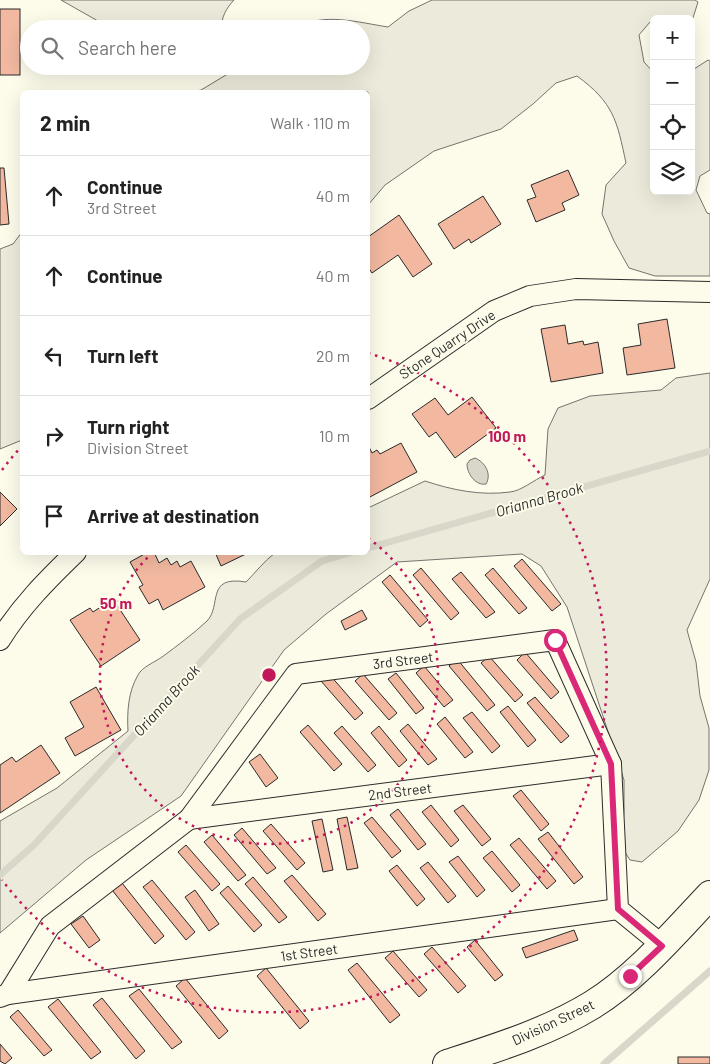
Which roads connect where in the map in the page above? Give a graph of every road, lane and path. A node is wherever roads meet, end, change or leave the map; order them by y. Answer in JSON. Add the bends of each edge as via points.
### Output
{"nodes":[{"id":1,"x":710,"y":292,"type":"edge"},
{"id":2,"x":370,"y":399,"type":"edge"},
{"id":3,"x":73,"y":555,"type":"edge"},
{"id":4,"x":0,"y":640,"type":"edge"},
{"id":5,"x":611,"y":764,"type":"junction"},
{"id":6,"x":189,"y":819,"type":"junction"},
{"id":7,"x":710,"y":895,"type":"edge"},
{"id":8,"x":618,"y":909,"type":"junction"},
{"id":9,"x":662,"y":946,"type":"junction"},
{"id":10,"x":4,"y":995,"type":"edge"},
{"id":11,"x":447,"y":1064,"type":"edge"}],
"edges":[{"from":1,"to":2,"type":"street","name":"Stone Quarry Drive","via":[[576,289],[530,296],[494,311]]},
{"from":3,"to":4,"type":"street","via":[[45,581]]},
{"from":5,"to":6,"type":"street","name":"2nd Street"},
{"from":5,"to":6,"type":"street","name":"3rd Street","via":[[555,640],[296,674]]},
{"from":5,"to":8,"type":"street"},
{"from":6,"to":10,"type":"street","via":[[50,926]]},
{"from":7,"to":9,"type":"street","name":"Division Street"},
{"from":8,"to":9,"type":"street"},
{"from":8,"to":10,"type":"street","name":"1st Street"},
{"from":9,"to":11,"type":"street","name":"Division Street","via":[[593,1005],[532,1035]]}]}
